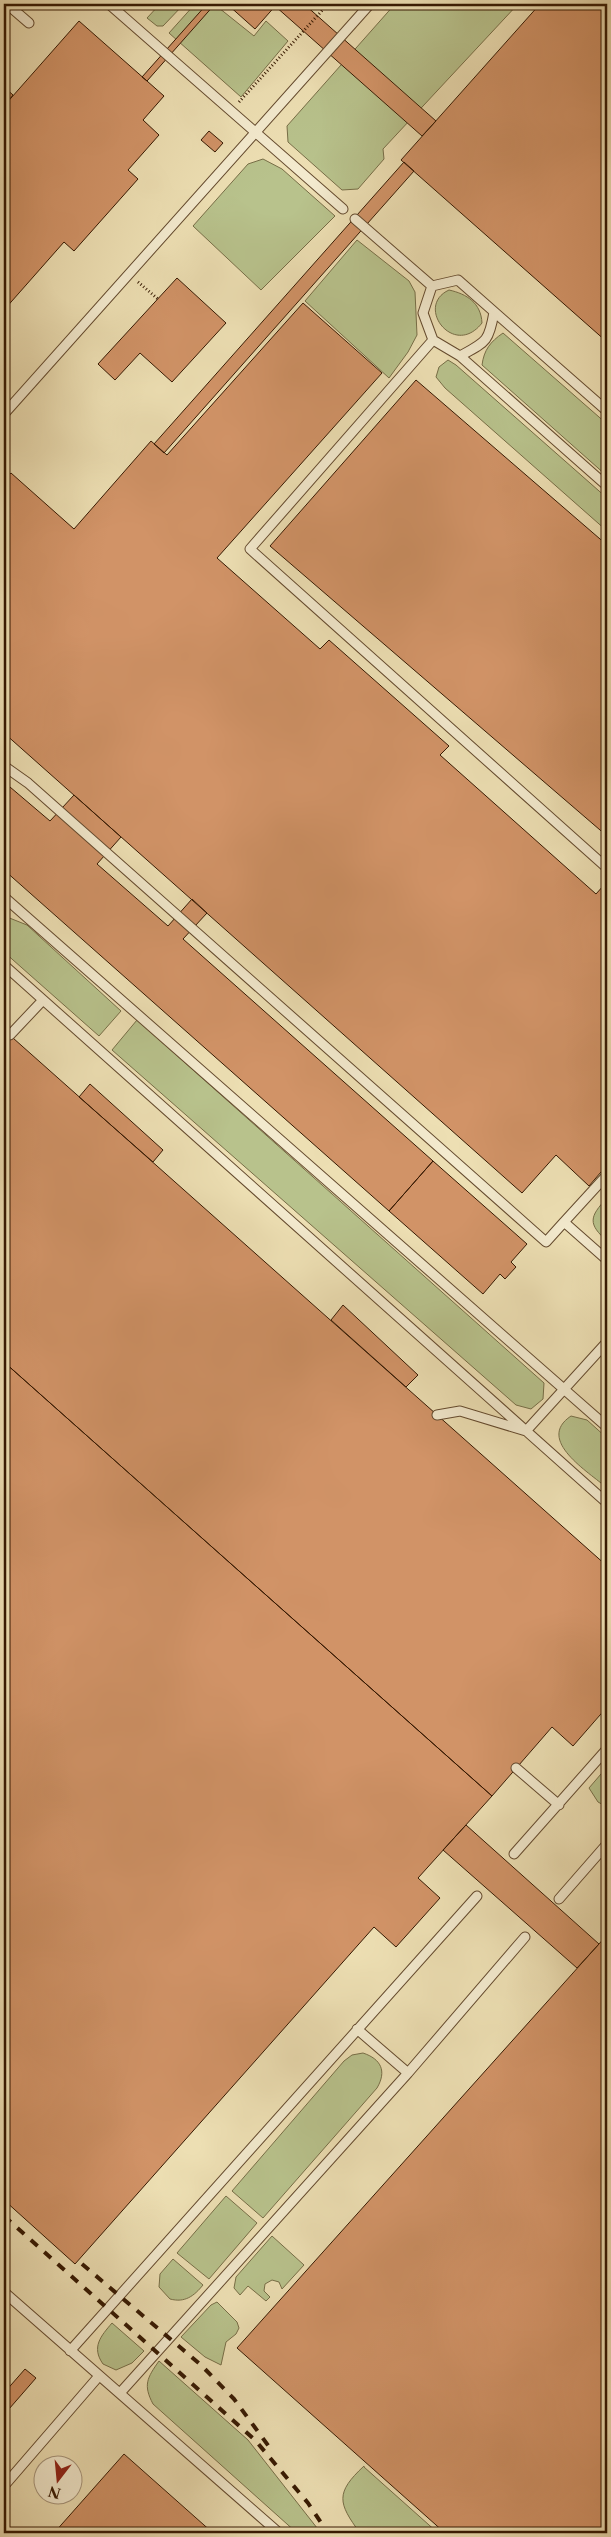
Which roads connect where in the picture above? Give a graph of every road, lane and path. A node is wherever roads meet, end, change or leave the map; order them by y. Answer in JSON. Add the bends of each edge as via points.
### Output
{"nodes":[{"id":1,"x":7,"y":4,"type":"edge"},
{"id":2,"x":109,"y":4,"type":"edge"},
{"id":3,"x":328,"y":4,"type":"edge"},
{"id":4,"x":370,"y":4,"type":"edge"},
{"id":5,"x":30,"y":23,"type":"dead end"},
{"id":6,"x":231,"y":111,"type":"junction"},
{"id":7,"x":255,"y":132,"type":"junction"},
{"id":8,"x":343,"y":209,"type":"dead end"},
{"id":9,"x":355,"y":219,"type":"dead end"},
{"id":10,"x":128,"y":273,"type":"junction"},
{"id":11,"x":432,"y":286,"type":"junction"},
{"id":12,"x":158,"y":299,"type":"dead end"},
{"id":13,"x":494,"y":312,"type":"junction"},
{"id":14,"x":433,"y":340,"type":"junction"},
{"id":15,"x":460,"y":356,"type":"junction"},
{"id":16,"x":607,"y":411,"type":"edge"},
{"id":17,"x":4,"y":414,"type":"edge"},
{"id":18,"x":607,"y":486,"type":"edge"},
{"id":19,"x":4,"y":766,"type":"edge"},
{"id":20,"x":607,"y":868,"type":"edge"},
{"id":21,"x":4,"y":897,"type":"edge"},
{"id":22,"x":4,"y":965,"type":"edge"},
{"id":23,"x":43,"y":1000,"type":"junction"},
{"id":24,"x":10,"y":1035,"type":"dead end"},
{"id":25,"x":607,"y":1175,"type":"edge"},
{"id":26,"x":564,"y":1222,"type":"junction"},
{"id":27,"x":607,"y":1260,"type":"edge"},
{"id":28,"x":607,"y":1342,"type":"edge"},
{"id":29,"x":565,"y":1390,"type":"junction"},
{"id":30,"x":437,"y":1415,"type":"dead end"},
{"id":31,"x":607,"y":1427,"type":"edge"},
{"id":32,"x":526,"y":1431,"type":"junction"},
{"id":33,"x":607,"y":1503,"type":"edge"},
{"id":34,"x":607,"y":1749,"type":"edge"},
{"id":35,"x":516,"y":1768,"type":"dead end"},
{"id":36,"x":559,"y":1805,"type":"junction"},
{"id":37,"x":607,"y":1844,"type":"edge"},
{"id":38,"x":514,"y":1854,"type":"dead end"},
{"id":39,"x":477,"y":1896,"type":"dead end"},
{"id":40,"x":559,"y":1899,"type":"dead end"},
{"id":41,"x":525,"y":1937,"type":"dead end"},
{"id":42,"x":357,"y":2029,"type":"junction"},
{"id":43,"x":408,"y":2073,"type":"junction"},
{"id":44,"x":4,"y":2292,"type":"edge"},
{"id":45,"x":70,"y":2350,"type":"junction"},
{"id":46,"x":99,"y":2376,"type":"junction"},
{"id":47,"x":120,"y":2394,"type":"junction"},
{"id":48,"x":4,"y":2486,"type":"edge"},
{"id":49,"x":279,"y":2533,"type":"edge"}],
"edges":[{"from":1,"to":5,"type":"lane"},
{"from":2,"to":6,"type":"lane"},
{"from":3,"to":6,"type":"path"},
{"from":4,"to":7,"type":"lane"},
{"from":6,"to":7,"type":"lane"},
{"from":7,"to":8,"type":"lane"},
{"from":7,"to":10,"type":"lane"},
{"from":9,"to":11,"type":"lane"},
{"from":10,"to":12,"type":"path"},
{"from":10,"to":17,"type":"lane"},
{"from":11,"to":13,"type":"lane","via":[[458,280]]},
{"from":11,"to":14,"type":"lane","via":[[423,313]]},
{"from":13,"to":15,"type":"lane","via":[[491,334],[481,345]]},
{"from":13,"to":16,"type":"lane"},
{"from":14,"to":15,"type":"lane"},
{"from":14,"to":20,"type":"lane","via":[[250,548]]},
{"from":15,"to":18,"type":"lane"},
{"from":19,"to":26,"type":"lane","via":[[28,783],[546,1242]]},
{"from":21,"to":29,"type":"lane"},
{"from":22,"to":23,"type":"lane"},
{"from":23,"to":24,"type":"lane"},
{"from":23,"to":32,"type":"lane"},
{"from":25,"to":26,"type":"lane"},
{"from":26,"to":27,"type":"lane"},
{"from":28,"to":29,"type":"lane"},
{"from":29,"to":31,"type":"lane"},
{"from":29,"to":32,"type":"lane"},
{"from":30,"to":32,"type":"lane","via":[[460,1411]]},
{"from":32,"to":33,"type":"lane"},
{"from":34,"to":36,"type":"lane"},
{"from":35,"to":36,"type":"lane"},
{"from":36,"to":38,"type":"lane"},
{"from":37,"to":40,"type":"lane"},
{"from":39,"to":42,"type":"lane"},
{"from":41,"to":43,"type":"lane"},
{"from":42,"to":43,"type":"lane"},
{"from":42,"to":45,"type":"lane"},
{"from":43,"to":47,"type":"lane"},
{"from":44,"to":45,"type":"lane"},
{"from":45,"to":46,"type":"lane"},
{"from":46,"to":47,"type":"lane"},
{"from":46,"to":48,"type":"lane"},
{"from":47,"to":49,"type":"lane"}]}
